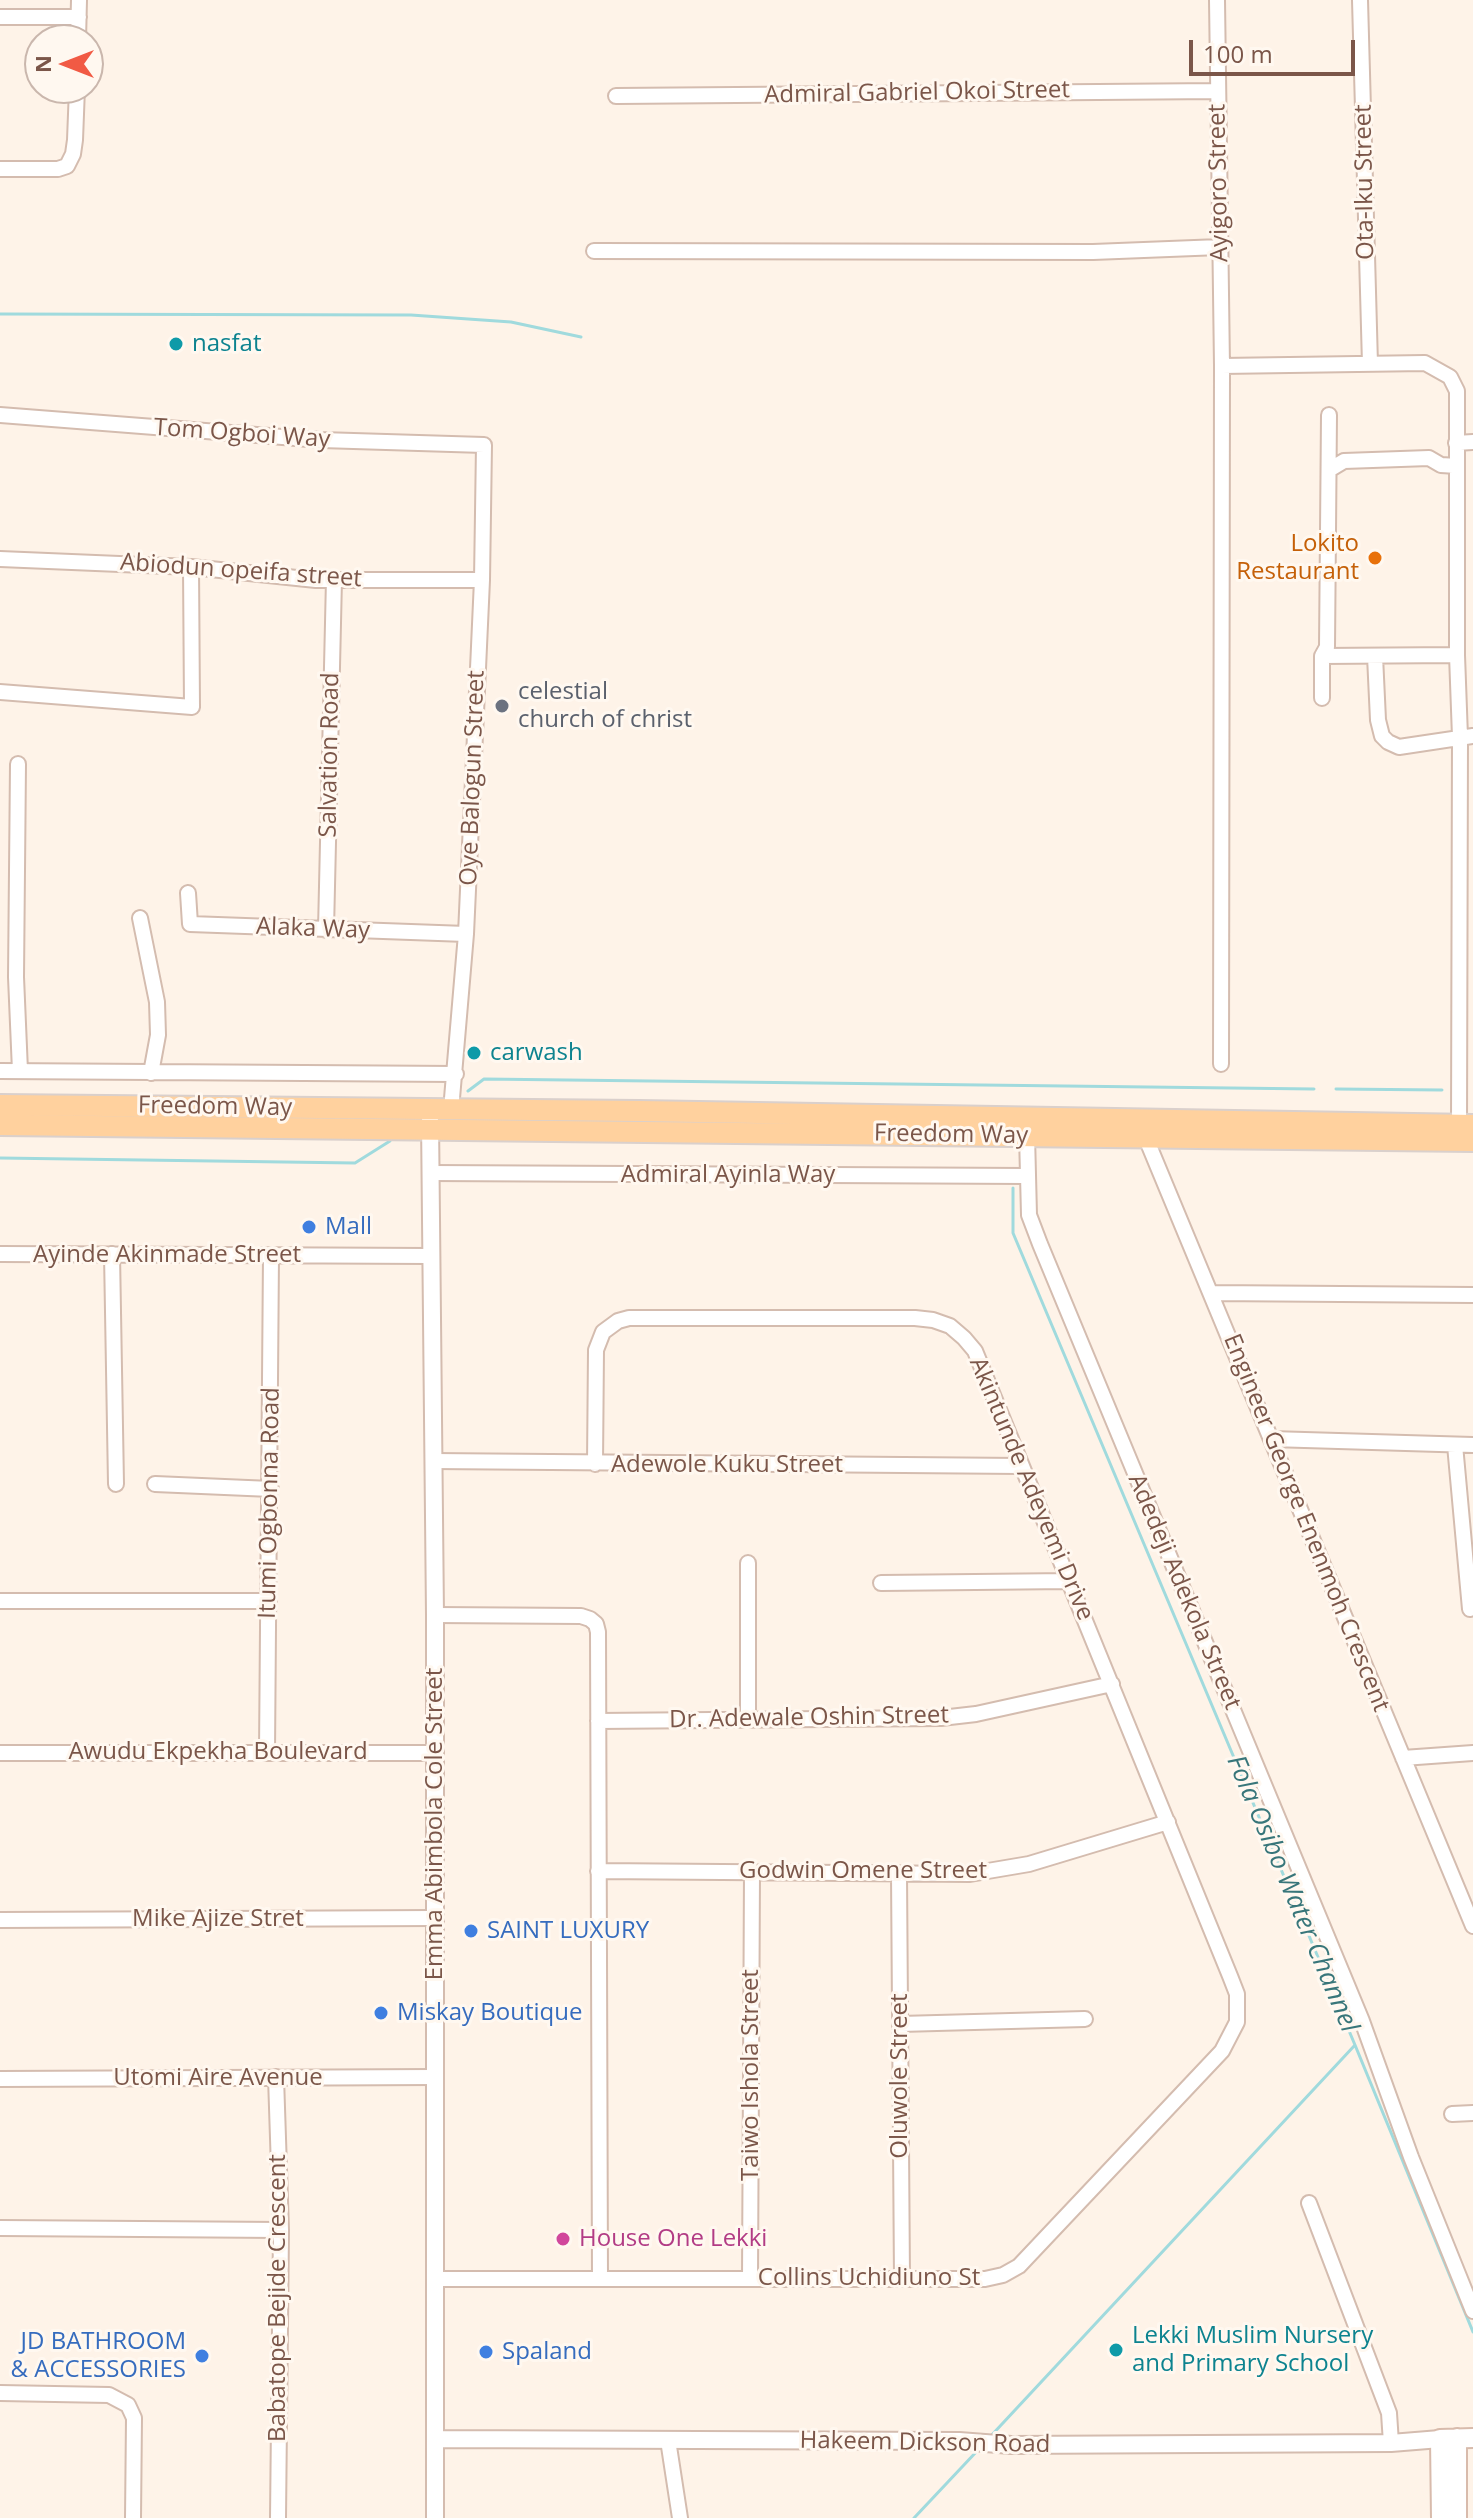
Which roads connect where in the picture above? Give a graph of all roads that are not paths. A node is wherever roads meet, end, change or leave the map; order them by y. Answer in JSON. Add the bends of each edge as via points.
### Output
{"nodes":[{"id":1,"x":79,"y":0,"type":"edge"},
{"id":2,"x":1217,"y":0,"type":"edge"},
{"id":3,"x":1360,"y":0,"type":"edge"},
{"id":4,"x":0,"y":17,"type":"edge"},
{"id":5,"x":79,"y":17,"type":"junction"},
{"id":6,"x":79,"y":24,"type":"edge"},
{"id":7,"x":1218,"y":91,"type":"junction"},
{"id":8,"x":616,"y":96,"type":"dead end"},
{"id":9,"x":76,"y":104,"type":"edge"},
{"id":10,"x":0,"y":169,"type":"edge"},
{"id":11,"x":1220,"y":247,"type":"junction"},
{"id":12,"x":594,"y":251,"type":"dead end"},
{"id":13,"x":1370,"y":364,"type":"junction"},
{"id":14,"x":1222,"y":366,"type":"junction"},
{"id":15,"x":0,"y":415,"type":"edge"},
{"id":16,"x":1329,"y":415,"type":"dead end"},
{"id":17,"x":1473,"y":442,"type":"edge"},
{"id":18,"x":1456,"y":443,"type":"junction"},
{"id":19,"x":484,"y":445,"type":"joint"},
{"id":20,"x":1457,"y":466,"type":"junction"},
{"id":21,"x":1329,"y":470,"type":"junction"},
{"id":22,"x":0,"y":559,"type":"edge"},
{"id":23,"x":191,"y":567,"type":"junction"},
{"id":24,"x":334,"y":579,"type":"junction"},
{"id":25,"x":482,"y":580,"type":"junction"},
{"id":26,"x":1457,"y":655,"type":"junction"},
{"id":27,"x":1322,"y":656,"type":"junction"},
{"id":28,"x":1375,"y":656,"type":"junction"},
{"id":29,"x":0,"y":692,"type":"edge"},
{"id":30,"x":1322,"y":698,"type":"dead end"},
{"id":31,"x":1466,"y":698,"type":"edge"},
{"id":32,"x":1466,"y":736,"type":"edge"},
{"id":33,"x":18,"y":764,"type":"dead end"},
{"id":34,"x":188,"y":893,"type":"dead end"},
{"id":35,"x":140,"y":918,"type":"dead end"},
{"id":36,"x":326,"y":930,"type":"junction"},
{"id":37,"x":466,"y":934,"type":"junction"},
{"id":38,"x":1221,"y":1064,"type":"dead end"},
{"id":39,"x":0,"y":1071,"type":"edge"},
{"id":40,"x":20,"y":1071,"type":"junction"},
{"id":41,"x":151,"y":1073,"type":"junction"},
{"id":42,"x":456,"y":1074,"type":"junction"},
{"id":43,"x":0,"y":1105,"type":"edge"},
{"id":44,"x":437,"y":1116,"type":"junction"},
{"id":45,"x":1137,"y":1120,"type":"junction"},
{"id":46,"x":0,"y":1125,"type":"edge"},
{"id":47,"x":1466,"y":1125,"type":"edge"},
{"id":48,"x":1027,"y":1135,"type":"junction"},
{"id":49,"x":1148,"y":1139,"type":"junction"},
{"id":50,"x":1473,"y":1141,"type":"edge"},
{"id":51,"x":430,"y":1173,"type":"junction"},
{"id":52,"x":1027,"y":1176,"type":"junction"},
{"id":53,"x":0,"y":1254,"type":"edge"},
{"id":54,"x":112,"y":1254,"type":"junction"},
{"id":55,"x":271,"y":1255,"type":"junction"},
{"id":56,"x":430,"y":1256,"type":"junction"},
{"id":57,"x":1211,"y":1293,"type":"junction"},
{"id":58,"x":1473,"y":1295,"type":"edge"},
{"id":59,"x":1271,"y":1439,"type":"junction"},
{"id":60,"x":1455,"y":1445,"type":"junction"},
{"id":61,"x":1473,"y":1445,"type":"edge"},
{"id":62,"x":433,"y":1461,"type":"junction"},
{"id":63,"x":595,"y":1464,"type":"junction"},
{"id":64,"x":1021,"y":1466,"type":"junction"},
{"id":65,"x":116,"y":1484,"type":"dead end"},
{"id":66,"x":155,"y":1484,"type":"dead end"},
{"id":67,"x":271,"y":1489,"type":"junction"},
{"id":68,"x":748,"y":1563,"type":"dead end"},
{"id":69,"x":1069,"y":1581,"type":"junction"},
{"id":70,"x":881,"y":1583,"type":"dead end"},
{"id":71,"x":0,"y":1601,"type":"edge"},
{"id":72,"x":269,"y":1601,"type":"junction"},
{"id":73,"x":1470,"y":1609,"type":"dead end"},
{"id":74,"x":435,"y":1615,"type":"junction"},
{"id":75,"x":1112,"y":1684,"type":"junction"},
{"id":76,"x":748,"y":1718,"type":"junction"},
{"id":77,"x":598,"y":1721,"type":"junction"},
{"id":78,"x":267,"y":1752,"type":"junction"},
{"id":79,"x":0,"y":1753,"type":"edge"},
{"id":80,"x":435,"y":1753,"type":"junction"},
{"id":81,"x":1473,"y":1753,"type":"edge"},
{"id":82,"x":1403,"y":1758,"type":"junction"},
{"id":83,"x":1168,"y":1822,"type":"junction"},
{"id":84,"x":598,"y":1871,"type":"junction"},
{"id":85,"x":752,"y":1872,"type":"junction"},
{"id":86,"x":899,"y":1874,"type":"junction"},
{"id":87,"x":435,"y":1918,"type":"junction"},
{"id":88,"x":0,"y":1920,"type":"edge"},
{"id":89,"x":1473,"y":1926,"type":"edge"},
{"id":90,"x":1085,"y":2019,"type":"dead end"},
{"id":91,"x":1237,"y":2022,"type":"joint"},
{"id":92,"x":900,"y":2024,"type":"junction"},
{"id":93,"x":276,"y":2077,"type":"junction"},
{"id":94,"x":435,"y":2077,"type":"junction"},
{"id":95,"x":0,"y":2079,"type":"edge"},
{"id":96,"x":1473,"y":2113,"type":"edge"},
{"id":97,"x":1452,"y":2114,"type":"dead end"},
{"id":98,"x":1309,"y":2203,"type":"dead end"},
{"id":99,"x":0,"y":2228,"type":"edge"},
{"id":100,"x":281,"y":2230,"type":"junction"},
{"id":101,"x":750,"y":2278,"type":"junction"},
{"id":102,"x":435,"y":2279,"type":"junction"},
{"id":103,"x":600,"y":2279,"type":"junction"},
{"id":104,"x":902,"y":2279,"type":"junction"},
{"id":105,"x":1473,"y":2311,"type":"edge"},
{"id":106,"x":0,"y":2393,"type":"edge"},
{"id":107,"x":437,"y":2439,"type":"junction"},
{"id":108,"x":668,"y":2440,"type":"junction"},
{"id":109,"x":1391,"y":2443,"type":"junction"},
{"id":110,"x":1457,"y":2446,"type":"edge"},
{"id":111,"x":133,"y":2518,"type":"edge"},
{"id":112,"x":278,"y":2518,"type":"edge"},
{"id":113,"x":435,"y":2518,"type":"edge"},
{"id":114,"x":680,"y":2518,"type":"edge"},
{"id":115,"x":1441,"y":2518,"type":"edge"},
{"id":116,"x":1457,"y":2518,"type":"edge"}],
"edges":[{"from":1,"to":5,"type":"street"},
{"from":2,"to":7,"type":"street","name":"Ayigoro Street"},
{"from":3,"to":13,"type":"street","name":"Ota-Iku Street"},
{"from":4,"to":5,"type":"street"},
{"from":5,"to":6,"type":"street"},
{"from":7,"to":8,"type":"street","name":"Admiral Gabriel Okoi Street"},
{"from":7,"to":11,"type":"street","name":"Ayigoro Street"},
{"from":9,"to":10,"type":"street","via":[[73,154],[67,166]]},
{"from":11,"to":12,"type":"street","via":[[1093,252]]},
{"from":11,"to":14,"type":"street","name":"Ayigoro Street"},
{"from":13,"to":14,"type":"street"},
{"from":13,"to":18,"type":"street","via":[[1425,363],[1450,377],[1457,391]]},
{"from":14,"to":38,"type":"street","name":"Ayigoro Street"},
{"from":15,"to":19,"type":"street","name":"Tom Ogboi Way","via":[[321,440]]},
{"from":16,"to":21,"type":"street"},
{"from":17,"to":18,"type":"street"},
{"from":18,"to":20,"type":"street"},
{"from":19,"to":25,"type":"street","name":"Oye Balogun Street"},
{"from":20,"to":21,"type":"street","via":[[1429,458],[1344,461]]},
{"from":20,"to":26,"type":"street"},
{"from":21,"to":27,"type":"street","via":[[1327,647]]},
{"from":22,"to":23,"type":"street","name":"Abiodun opeifa street"},
{"from":23,"to":24,"type":"street","name":"Abiodun opeifa street"},
{"from":23,"to":29,"type":"street","via":[[192,707]]},
{"from":24,"to":25,"type":"street","name":"Abiodun opeifa street"},
{"from":24,"to":36,"type":"street","name":"Salvation Road"},
{"from":25,"to":37,"type":"street","name":"Oye Balogun Street"},
{"from":26,"to":28,"type":"street"},
{"from":26,"to":31,"type":"street"},
{"from":27,"to":28,"type":"street"},
{"from":27,"to":30,"type":"street"},
{"from":28,"to":32,"type":"street","via":[[1378,720],[1388,742],[1399,747]]},
{"from":31,"to":32,"type":"street"},
{"from":32,"to":47,"type":"street"},
{"from":33,"to":40,"type":"street"},
{"from":34,"to":36,"type":"street","name":"Alaka Way","via":[[190,924]]},
{"from":35,"to":41,"type":"street","via":[[157,1002]]},
{"from":36,"to":37,"type":"street","name":"Alaka Way"},
{"from":37,"to":42,"type":"street","name":"Oye Balogun Street"},
{"from":39,"to":40,"type":"street"},
{"from":40,"to":41,"type":"street"},
{"from":41,"to":42,"type":"street"},
{"from":42,"to":44,"type":"street","name":"Oye Balogun Street"},
{"from":43,"to":44,"type":"main road","name":"Freedom Way"},
{"from":44,"to":45,"type":"main road","name":"Freedom Way"},
{"from":44,"to":46,"type":"main road","name":"Freedom Way"},
{"from":44,"to":48,"type":"main road","name":"Freedom Way"},
{"from":44,"to":51,"type":"street","name":"Emma Abimbola Cole Street"},
{"from":45,"to":47,"type":"main road","name":"Freedom Way"},
{"from":45,"to":49,"type":"street","name":"Engineer George Enenmoh Crescent"},
{"from":48,"to":49,"type":"main road","name":"Freedom Way"},
{"from":48,"to":52,"type":"street","name":"Adedeji Adekola Street"},
{"from":49,"to":50,"type":"main road","name":"Freedom Way"},
{"from":49,"to":57,"type":"street","name":"Engineer George Enenmoh Crescent"},
{"from":51,"to":52,"type":"street","name":"Admiral Ayinla Way"},
{"from":51,"to":56,"type":"street","name":"Emma Abimbola Cole Street"},
{"from":52,"to":105,"type":"street","name":"Adedeji Adekola Street","via":[[1029,1215],[1040,1244],[1362,2021]]},
{"from":53,"to":54,"type":"street","name":"Ayinde Akinmade Street"},
{"from":54,"to":55,"type":"street","name":"Ayinde Akinmade Street"},
{"from":54,"to":65,"type":"street"},
{"from":55,"to":56,"type":"street","name":"Ayinde Akinmade Street"},
{"from":55,"to":67,"type":"street","name":"Itumi Ogbonna Road"},
{"from":56,"to":62,"type":"street","name":"Emma Abimbola Cole Street"},
{"from":57,"to":58,"type":"street"},
{"from":57,"to":59,"type":"street","name":"Engineer George Enenmoh Crescent"},
{"from":59,"to":60,"type":"street"},
{"from":59,"to":82,"type":"street","name":"Engineer George Enenmoh Crescent"},
{"from":60,"to":61,"type":"street"},
{"from":60,"to":73,"type":"street"},
{"from":62,"to":63,"type":"street","name":"Adewole Kuku Street"},
{"from":62,"to":74,"type":"street","name":"Emma Abimbola Cole Street"},
{"from":63,"to":64,"type":"street","name":"Adewole Kuku Street"},
{"from":63,"to":64,"type":"street","name":"Akintunde Adeyemi Drive","via":[[596,1350],[603,1332],[618,1321],[915,1318],[950,1326],[975,1351]]},
{"from":64,"to":69,"type":"street","name":"Akintunde Adeyemi Drive"},
{"from":66,"to":67,"type":"street"},
{"from":67,"to":72,"type":"street","name":"Itumi Ogbonna Road"},
{"from":68,"to":76,"type":"street"},
{"from":69,"to":70,"type":"street"},
{"from":69,"to":75,"type":"street","name":"Akintunde Adeyemi Drive"},
{"from":71,"to":72,"type":"street"},
{"from":72,"to":78,"type":"street","name":"Itumi Ogbonna Road"},
{"from":74,"to":77,"type":"street","via":[[590,1619],[598,1632]]},
{"from":74,"to":80,"type":"street","name":"Emma Abimbola Cole Street"},
{"from":75,"to":76,"type":"street","name":"Dr. Adewale Oshin Street","via":[[941,1718]]},
{"from":75,"to":83,"type":"street","name":"Akintunde Adeyemi Drive"},
{"from":76,"to":77,"type":"street","name":"Dr. Adewale Oshin Street"},
{"from":77,"to":84,"type":"street"},
{"from":78,"to":79,"type":"street","name":"Awudu Ekpekha Boulevard"},
{"from":78,"to":80,"type":"street","name":"Awudu Ekpekha Boulevard"},
{"from":80,"to":87,"type":"street","name":"Emma Abimbola Cole Street"},
{"from":81,"to":82,"type":"street"},
{"from":82,"to":89,"type":"street","name":"Engineer George Enenmoh Crescent"},
{"from":83,"to":86,"type":"street","name":"Godwin Omene Street","via":[[1002,1871]]},
{"from":83,"to":91,"type":"street","name":"Akintunde Adeyemi Drive","via":[[1237,1994]]},
{"from":84,"to":85,"type":"street","name":"Godwin Omene Street"},
{"from":84,"to":103,"type":"street"},
{"from":85,"to":86,"type":"street","name":"Godwin Omene Street"},
{"from":85,"to":101,"type":"street","name":"Taiwo Ishola Street"},
{"from":86,"to":92,"type":"street","name":"Oluwole Street"},
{"from":87,"to":88,"type":"street","name":"Mike Ajize Stret"},
{"from":87,"to":94,"type":"street","name":"Emma Abimbola Cole Street"},
{"from":90,"to":92,"type":"street"},
{"from":91,"to":104,"type":"street","name":"Collins Uchidiuno St","via":[[1222,2051],[1019,2266],[985,2279]]},
{"from":92,"to":104,"type":"street","name":"Oluwole Street"},
{"from":93,"to":94,"type":"street","name":"Utomi Aire Avenue"},
{"from":93,"to":95,"type":"street","name":"Utomi Aire Avenue"},
{"from":93,"to":100,"type":"street","name":"Babatope Bejide Crescent"},
{"from":94,"to":102,"type":"street","name":"Emma Abimbola Cole Street"},
{"from":96,"to":97,"type":"street"},
{"from":98,"to":109,"type":"street","via":[[1389,2413]]},
{"from":99,"to":100,"type":"street"},
{"from":100,"to":112,"type":"street","name":"Babatope Bejide Crescent"},
{"from":101,"to":103,"type":"street","name":"Collins Uchidiuno St"},
{"from":101,"to":104,"type":"street","name":"Collins Uchidiuno St"},
{"from":102,"to":103,"type":"street","name":"Collins Uchidiuno St"},
{"from":102,"to":107,"type":"street","name":"Emma Abimbola Cole Street"},
{"from":106,"to":111,"type":"street","via":[[109,2395],[128,2405],[134,2418]]},
{"from":107,"to":108,"type":"street","name":"Hakeem Dickson Road"},
{"from":107,"to":113,"type":"street","name":"Emma Abimbola Cole Street"},
{"from":108,"to":109,"type":"street","name":"Hakeem Dickson Road"},
{"from":108,"to":114,"type":"street"},
{"from":109,"to":110,"type":"street","name":"Hakeem Dickson Road"},
{"from":110,"to":115,"type":"main road"},
{"from":110,"to":116,"type":"main road"}]}
